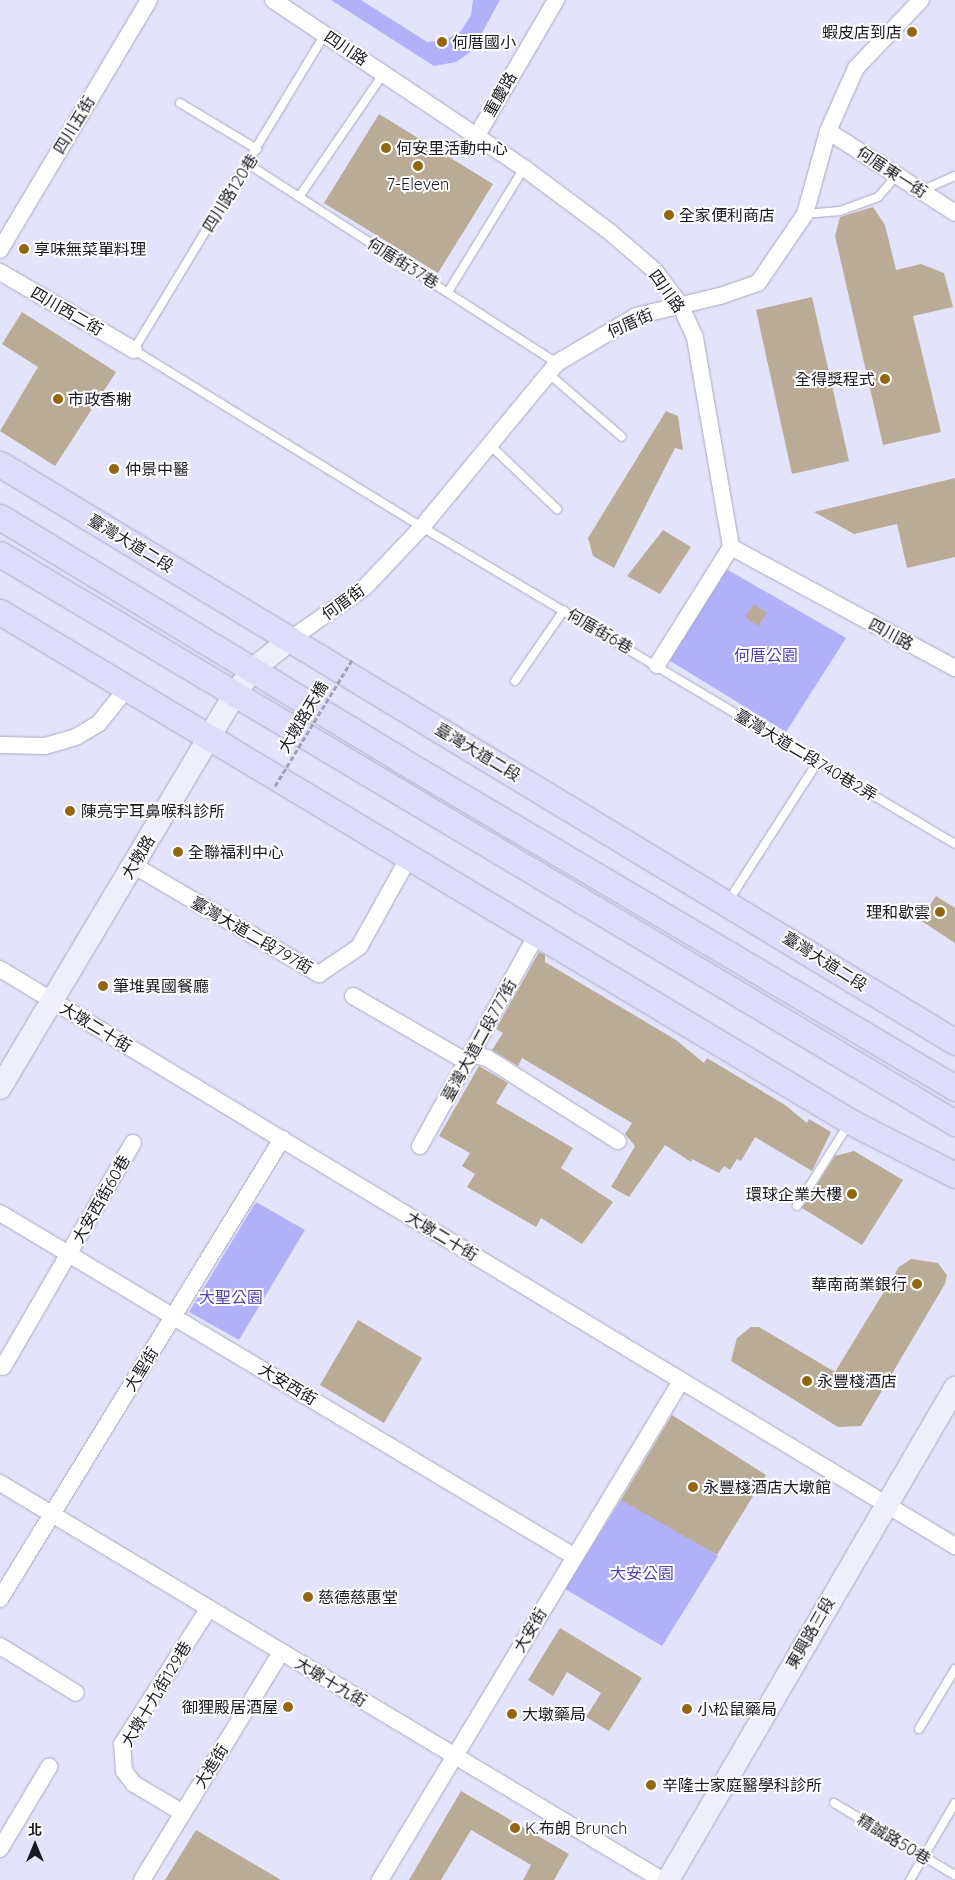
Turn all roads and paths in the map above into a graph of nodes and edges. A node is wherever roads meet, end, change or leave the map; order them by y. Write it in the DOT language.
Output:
graph roads {
  1 [pos="149,0"];
  2 [pos="273,0"];
  3 [pos="556,0"];
  4 [pos="921,0"];
  5 [pos="325,34"];
  6 [pos="384,73"];
  7 [pos="180,103"];
  8 [pos="828,131"];
  9 [pos="476,137"];
  10 [pos="257,149"];
  11 [pos="248,164"];
  12 [pos="524,168"];
  13 [pos="897,175"];
  14 [pos="955,176"];
  15 [pos="921,191"];
  16 [pos="299,197"];
  17 [pos="955,213"];
  18 [pos="805,214"];
  19 [pos="0,250"];
  20 [pos="0,272"];
  21 [pos="448,292"];
  22 [pos="679,303"];
  23 [pos="134,350"];
  24 [pos="553,368"];
  25 [pos="622,437"];
  26 [pos="490,445"];
  27 [pos="0,464"];
  28 [pos="557,509"];
  29 [pos="0,517"];
  30 [pos="422,527"];
  31 [pos="731,547"];
  32 [pos="0,554"];
  33 [pos="564,610"];
  34 [pos="0,612"];
  35 [pos="292,638"];
  36 [pos="352,660"];
  37 [pos="657,665"];
  38 [pos="955,668"];
  39 [pos="252,670"];
  40 [pos="515,681"];
  41 [pos="127,688"];
  42 [pos="234,695"];
  43 [pos="209,737"];
  44 [pos="0,745"];
  45 [pos="817,763"];
  46 [pos="276,786"];
  47 [pos="955,844"];
  48 [pos="409,857"];
  49 [pos="133,865"];
  50 [pos="728,902"];
  51 [pos="537,934"];
  52 [pos="0,969"];
  53 [pos="352,996"];
  54 [pos="52,1000"];
  55 [pos="955,1042"];
  56 [pos="469,1058"];
  57 [pos="0,1088"];
  58 [pos="955,1088"];
  59 [pos="850,1122"];
  60 [pos="955,1123"];
  61 [pos="282,1139"];
  62 [pos="618,1140"];
  63 [pos="133,1143"];
  64 [pos="420,1146"];
  65 [pos="955,1176"];
  66 [pos="797,1206"];
  67 [pos="0,1213"];
  68 [pos="70,1254"];
  69 [pos="174,1315"];
  70 [pos="3,1367"];
  71 [pos="681,1381"];
  72 [pos="955,1388"];
  73 [pos="0,1483"];
  74 [pos="884,1504"];
  75 [pos="52,1514"];
  76 [pos="955,1546"];
  77 [pos="575,1557"];
  78 [pos="0,1599"];
  79 [pos="209,1608"];
  80 [pos="0,1646"];
  81 [pos="281,1652"];
  82 [pos="955,1669"];
  83 [pos="76,1693"];
  84 [pos="919,1729"];
  85 [pos="455,1756"];
  86 [pos="49,1767"];
  87 [pos="834,1803"];
  88 [pos="955,1803"];
  89 [pos="183,1813"];
  90 [pos="0,1849"];
  91 [pos="924,1856"];
  92 [pos="955,1875"];
  93 [pos="142,1880"];
  94 [pos="380,1880"];
  95 [pos="662,1880"];
  96 [pos="668,1880"];
  97 [pos="910,1880"];
  1 -- 19 [label="street, 四川五街"];
  2 -- 5 [label="street, 四川路"];
  3 -- 9 [label="street, 重慶路"];
  4 -- 8 [label="street, 何厝街"];
  5 -- 6 [label="street, 四川路"];
  5 -- 10 [label="lane, 四川路120巷"];
  6 -- 9 [label="street, 四川路"];
  6 -- 16 [label="lane"];
  7 -- 10 [label="lane"];
  8 -- 13 [label="street, 何厝東一街"];
  8 -- 18 [label="street, 何厝街"];
  9 -- 12 [label="street, 四川路"];
  10 -- 11 [label="lane, 四川路120巷"];
  11 -- 16 [label="lane, 何厝街37巷"];
  11 -- 23 [label="lane, 四川路120巷"];
  12 -- 21 [label="lane"];
  12 -- 22 [label="street, 四川路"];
  13 -- 15 [label="street, 何厝東一街"];
  13 -- 18 [label="lane"];
  14 -- 15 [label="lane"];
  15 -- 17 [label="street, 何厝東一街"];
  16 -- 21 [label="lane, 何厝街37巷"];
  18 -- 22 [label="street, 何厝街"];
  20 -- 23 [label="street, 四川西二街"];
  21 -- 24 [label="lane, 何厝街37巷"];
  22 -- 24 [label="street, 何厝街"];
  22 -- 31 [label="street, 四川路"];
  23 -- 30 [label="lane, 何厝街6巷"];
  24 -- 25 [label="lane, 何厝街37巷"];
  24 -- 26 [label="street, 何厝街"];
  26 -- 28 [label="lane"];
  26 -- 30 [label="street, 何厝街"];
  27 -- 35 [label="main road, 臺灣大道二段"];
  29 -- 39 [label="main road"];
  30 -- 33 [label="lane, 何厝街6巷"];
  30 -- 35 [label="street, 何厝街"];
  31 -- 37 [label="street"];
  31 -- 38 [label="street, 四川路"];
  32 -- 42 [label="main road"];
  33 -- 37 [label="lane, 何厝街6巷"];
  33 -- 40 [label="lane"];
  34 -- 41 [label="main road"];
  35 -- 39 [label="street, 大墩路"];
  35 -- 50 [label="main road, 臺灣大道二段"];
  36 -- 46 [label="path, 大墩路天橋, bridge"];
  37 -- 45 [label="lane, 臺灣大道二段740巷2弄"];
  39 -- 42 [label="street, 大墩路"];
  39 -- 58 [label="main road"];
  41 -- 43 [label="main road"];
  41 -- 44 [label="street"];
  42 -- 43 [label="street, 大墩路"];
  42 -- 60 [label="main road"];
  43 -- 48 [label="main road"];
  43 -- 49 [label="street, 大墩路"];
  45 -- 47 [label="lane, 臺灣大道二段740巷2弄"];
  45 -- 50 [label="lane"];
  48 -- 49 [label="street, 臺灣大道二段797街"];
  48 -- 51 [label="main road"];
  49 -- 54 [label="street, 大墩路"];
  50 -- 55 [label="main road, 臺灣大道二段"];
  51 -- 56 [label="street, 臺灣大道二段777街"];
  51 -- 59 [label="main road"];
  52 -- 54 [label="street, 大墩二十街"];
  53 -- 56 [label="street"];
  54 -- 57 [label="street, 大墩路"];
  54 -- 61 [label="street, 大墩二十街"];
  56 -- 62 [label="street"];
  56 -- 64 [label="street, 臺灣大道二段777街"];
  59 -- 65 [label="main road"];
  59 -- 66 [label="lane"];
  61 -- 69 [label="street, 大聖街"];
  61 -- 71 [label="street, 大墩二十街"];
  63 -- 68 [label="street, 大安西街60巷"];
  67 -- 68 [label="street, 大安西街"];
  68 -- 69 [label="street, 大安西街"];
  68 -- 70 [label="street, 大安西街60巷"];
  69 -- 75 [label="street, 大聖街"];
  69 -- 77 [label="street, 大安西街"];
  71 -- 74 [label="street, 大墩二十街"];
  71 -- 77 [label="street, 大安街"];
  72 -- 74 [label="street, 東興路三段"];
  73 -- 75 [label="street, 大墩十九街"];
  74 -- 76 [label="street, 大墩二十街"];
  74 -- 96 [label="street, 東興路三段"];
  75 -- 78 [label="street, 大聖街"];
  75 -- 79 [label="street, 大墩十九街"];
  77 -- 85 [label="street, 大安街"];
  79 -- 81 [label="street, 大墩十九街"];
  79 -- 89 [label="street, 大墩十九街129巷"];
  80 -- 83 [label="street"];
  81 -- 85 [label="street, 大墩十九街"];
  81 -- 89 [label="street, 大進街"];
  82 -- 84 [label="lane"];
  85 -- 94 [label="street, 大安街"];
  85 -- 95 [label="street, 大墩十九街"];
  86 -- 90 [label="street"];
  87 -- 91 [label="lane, 精誠路50巷"];
  88 -- 91 [label="lane"];
  89 -- 93 [label="street, 大進街"];
  91 -- 92 [label="lane, 精誠路50巷"];
  91 -- 97 [label="lane"];
}
